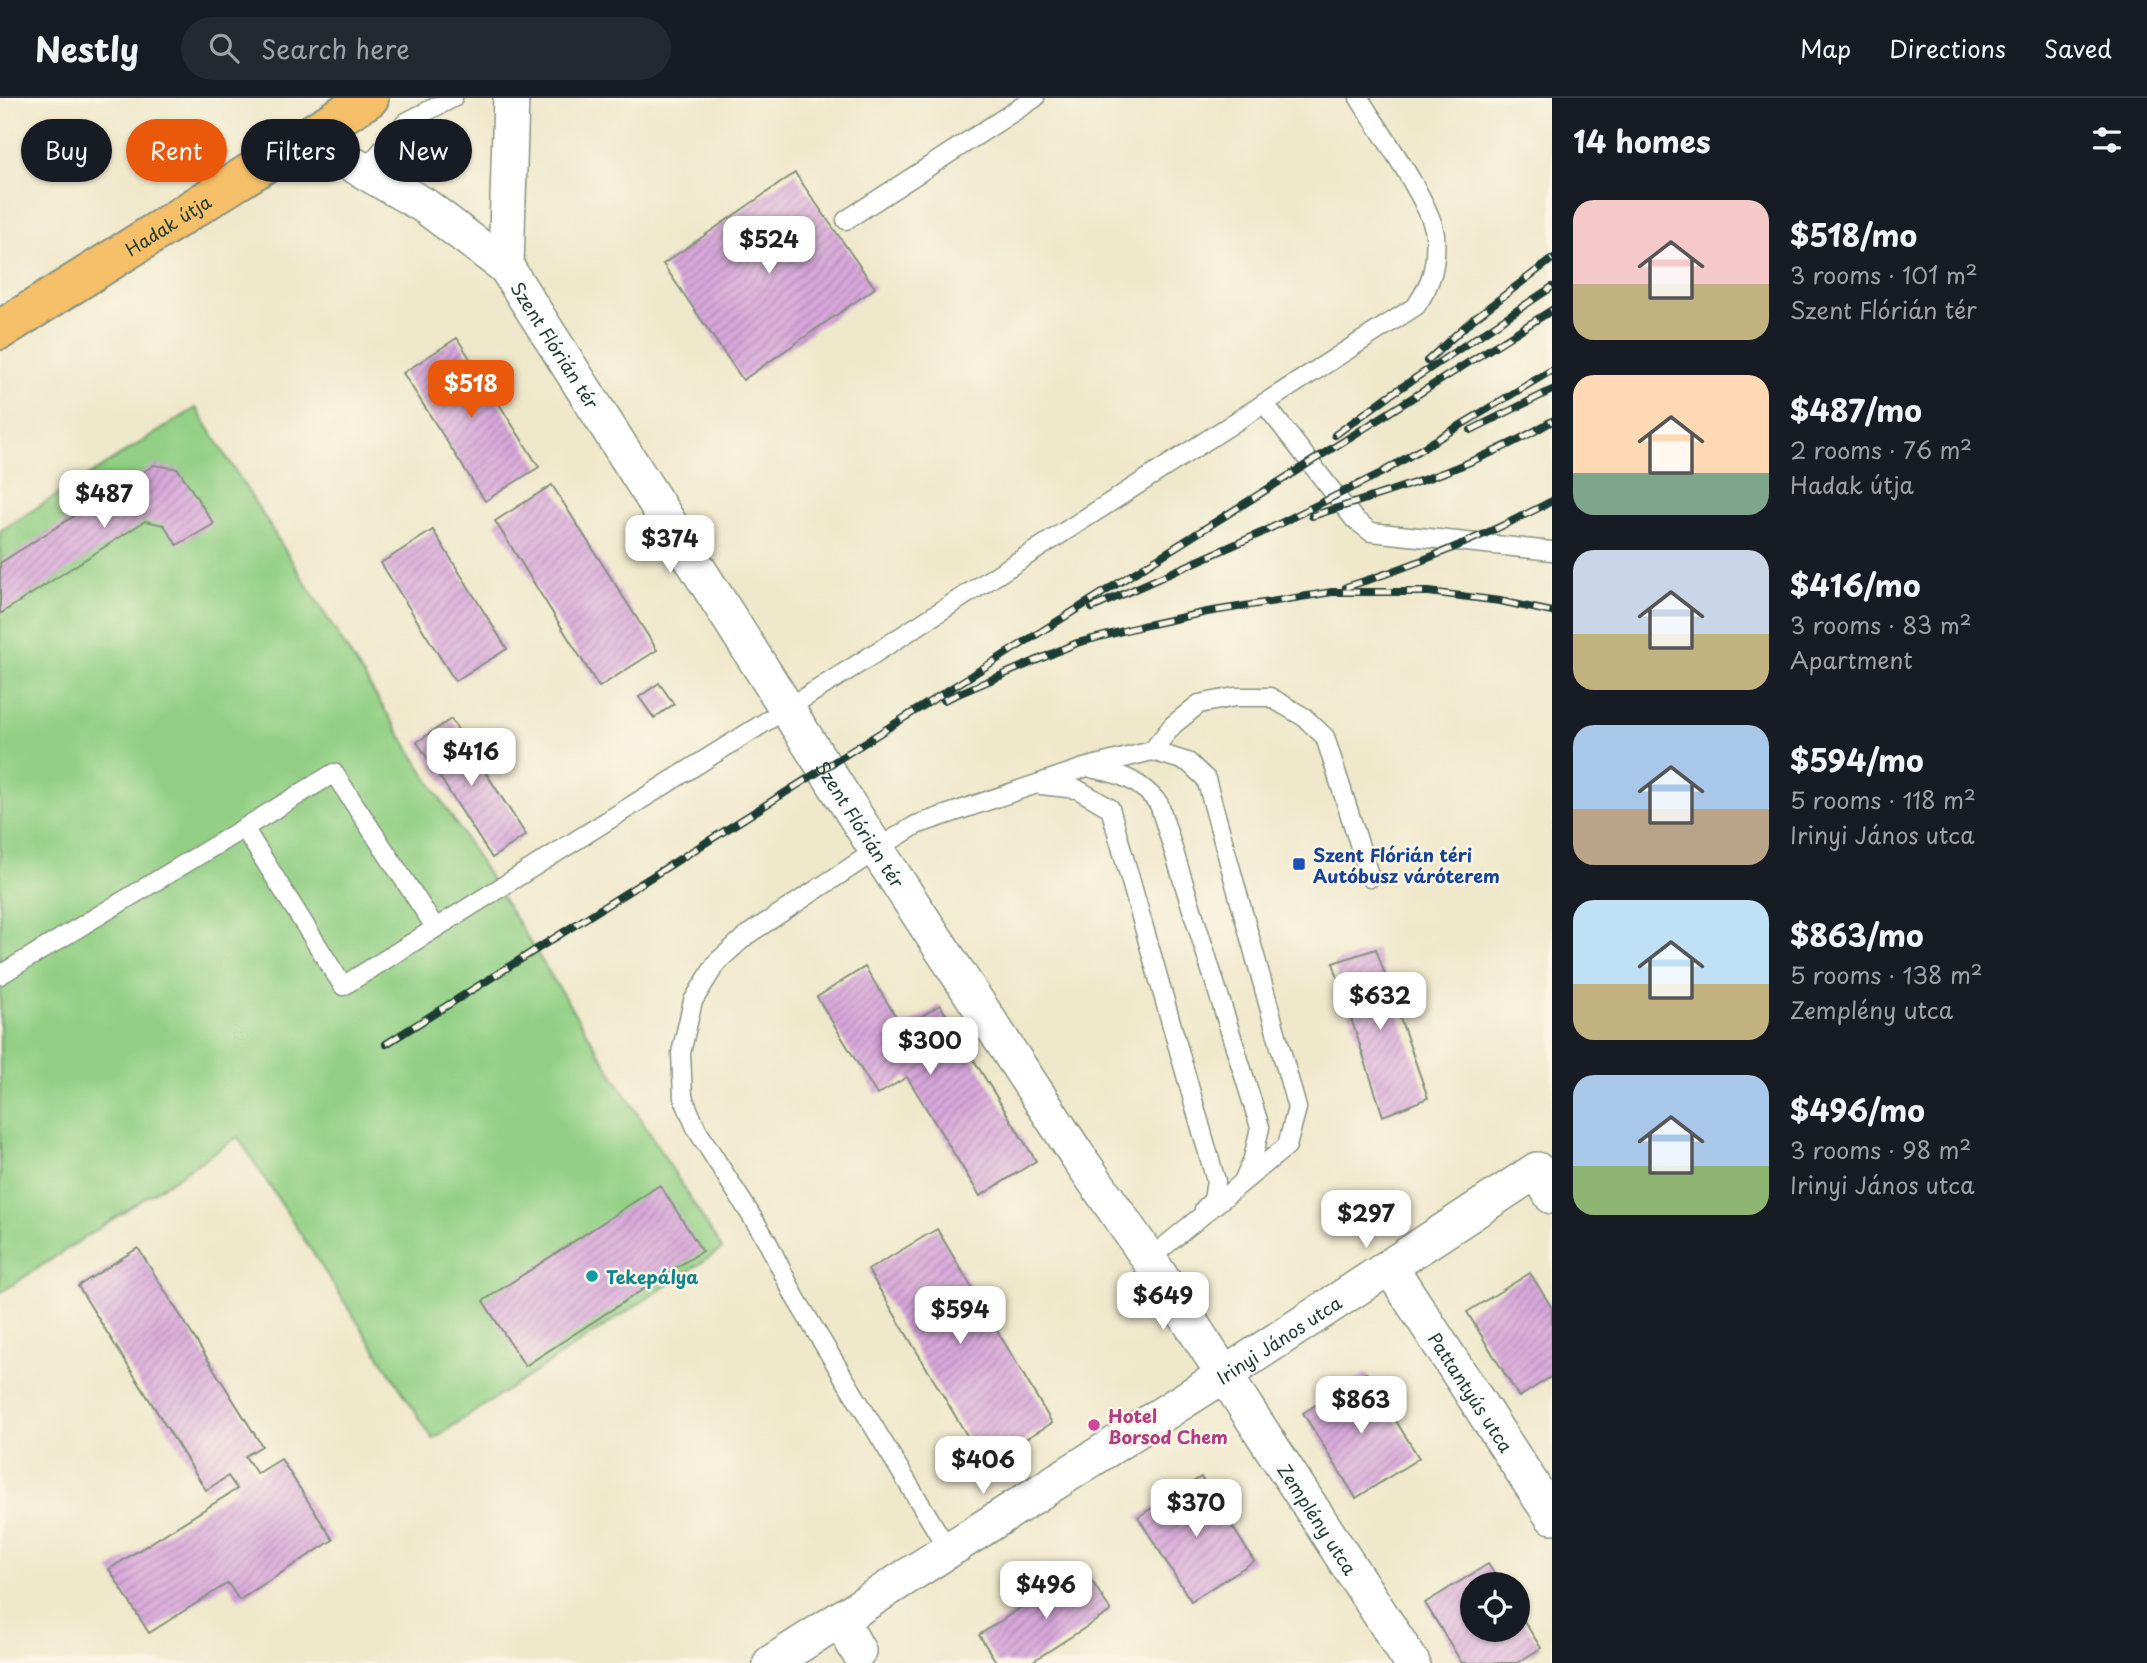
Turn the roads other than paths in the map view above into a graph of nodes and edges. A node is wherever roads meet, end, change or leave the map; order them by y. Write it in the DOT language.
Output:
graph roads {
  1 [pos="369,98"];
  2 [pos="453,98"];
  3 [pos="512,98"];
  4 [pos="1035,98"];
  5 [pos="1359,98"];
  6 [pos="335,119"];
  7 [pos="360,169"];
  8 [pos="364,171"];
  9 [pos="241,177"];
  10 [pos="846,220"];
  11 [pos="506,267"];
  12 [pos="0,330"];
  13 [pos="1264,403"];
  14 [pos="1552,540"];
  15 [pos="1544,550"];
  16 [pos="787,708"];
  17 [pos="1152,751"];
  18 [pos="1084,768"];
  19 [pos="1035,784"];
  20 [pos="244,828"];
  21 [pos="877,850"];
  22 [pos="1370,878"];
  23 [pos="435,927"];
  24 [pos="0,975"];
  25 [pos="1547,1175"];
  26 [pos="1243,1182"];
  27 [pos="1187,1227"];
  28 [pos="1149,1259"];
  29 [pos="1390,1267"];
  30 [pos="1224,1375"];
  31 [pos="1552,1516"];
  32 [pos="949,1551"];
  33 [pos="840,1619"];
  34 [pos="858,1651"];
  35 [pos="771,1663"];
  36 [pos="1412,1663"];
  1 -- 6 [label="main road, Hadak útja"];
  2 -- 8 [label="lane"];
  3 -- 11 [label="street, Szent Flórián tér"];
  4 -- 10 [label="lane"];
  5 -- 13 [label="lane"];
  7 -- 8 [label="street, Szent Flórián tér"];
  8 -- 11 [label="street, Szent Flórián tér"];
  9 -- 12 [label="main road, Hadak útja"];
  11 -- 16 [label="street, Szent Flórián tér"];
  13 -- 15 [label="lane"];
  13 -- 16 [label="lane"];
  14 -- 15 [label="lane"];
  16 -- 21 [label="street, Szent Flórián tér"];
  16 -- 23 [label="lane"];
  17 -- 18 [label="lane"];
  17 -- 22 [label="lane"];
  17 -- 26 [label="lane"];
  18 -- 19 [label="lane"];
  18 -- 26 [label="lane"];
  19 -- 21 [label="lane"];
  19 -- 27 [label="lane"];
  20 -- 23 [label="lane"];
  20 -- 23 [label="lane"];
  20 -- 24 [label="lane"];
  21 -- 28 [label="street, Szent Flórián tér"];
  21 -- 32 [label="lane"];
  25 -- 29 [label="street, Irinyi János utca"];
  26 -- 27 [label="lane"];
  27 -- 28 [label="lane"];
  28 -- 30 [label="street, Szent Flórián tér"];
  29 -- 30 [label="street, Irinyi János utca"];
  29 -- 31 [label="street, Pattantyús utca"];
  30 -- 32 [label="street, Irinyi János utca"];
  30 -- 36 [label="street, Zemplény utca"];
  32 -- 33 [label="street, Irinyi János utca"];
  33 -- 34 [label="street"];
  33 -- 35 [label="street, Irinyi János utca"];
}
